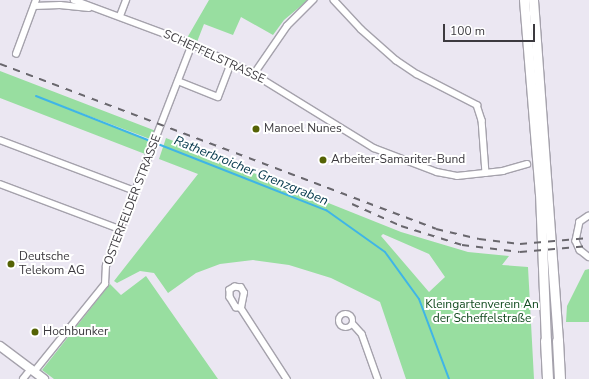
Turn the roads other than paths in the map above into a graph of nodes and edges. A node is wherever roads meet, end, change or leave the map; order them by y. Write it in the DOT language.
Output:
graph roads {
  1 [pos="74,0"];
  2 [pos="126,0"];
  3 [pos="313,0"];
  4 [pos="334,0"];
  5 [pos="524,0"];
  6 [pos="533,0"];
  7 [pos="35,3"];
  8 [pos="98,10"];
  9 [pos="120,16"];
  10 [pos="192,44"];
  11 [pos="16,54"];
  12 [pos="231,63"];
  13 [pos="254,74"];
  14 [pos="178,81"];
  15 [pos="0,140"];
  16 [pos="527,164"];
  17 [pos="486,172"];
  18 [pos="0,184"];
  19 [pos="135,191"];
  20 [pos="589,216"];
  21 [pos="120,229"];
  22 [pos="587,256"];
  23 [pos="241,308"];
  24 [pos="353,324"];
  25 [pos="546,341"];
  26 [pos="558,341"];
  27 [pos="0,346"];
  28 [pos="32,370"];
  29 [pos="23,379"];
  30 [pos="44,379"];
  31 [pos="287,379"];
  32 [pos="378,379"];
  33 [pos="548,379"];
  34 [pos="560,379"];
  1 -- 8 [label="street, SCHEFFELSTRASSE"];
  2 -- 9 [label="street"];
  3 -- 13 [label="street"];
  4 -- 17 [label="street"];
  5 -- 25 [label="main road"];
  6 -- 26 [label="main road"];
  7 -- 8 [label="street"];
  7 -- 11 [label="street"];
  8 -- 9 [label="street, SCHEFFELSTRASSE"];
  9 -- 10 [label="street, SCHEFFELSTRASSE"];
  10 -- 12 [label="street, SCHEFFELSTRASSE"];
  10 -- 14 [label="street, OSTERFELDER STRASSE"];
  12 -- 13 [label="street, SCHEFFELSTRASSE"];
  12 -- 14 [label="street"];
  13 -- 17 [label="street, SCHEFFELSTRASSE"];
  14 -- 19 [label="street, OSTERFELDER STRASSE"];
  15 -- 19 [label="street"];
  16 -- 17 [label="street, SCHEFFELSTRASSE"];
  18 -- 21 [label="street"];
  19 -- 21 [label="street, OSTERFELDER STRASSE"];
  20 -- 22 [label="street"];
  21 -- 28 [label="street, OSTERFELDER STRASSE"];
  23 -- 31 [label="street"];
  24 -- 32 [label="street"];
  25 -- 33 [label="highway"];
  26 -- 34 [label="highway"];
  27 -- 28 [label="main road"];
  28 -- 29 [label="street, OSTERFELDER STRASSE"];
  28 -- 30 [label="main road"];
}
